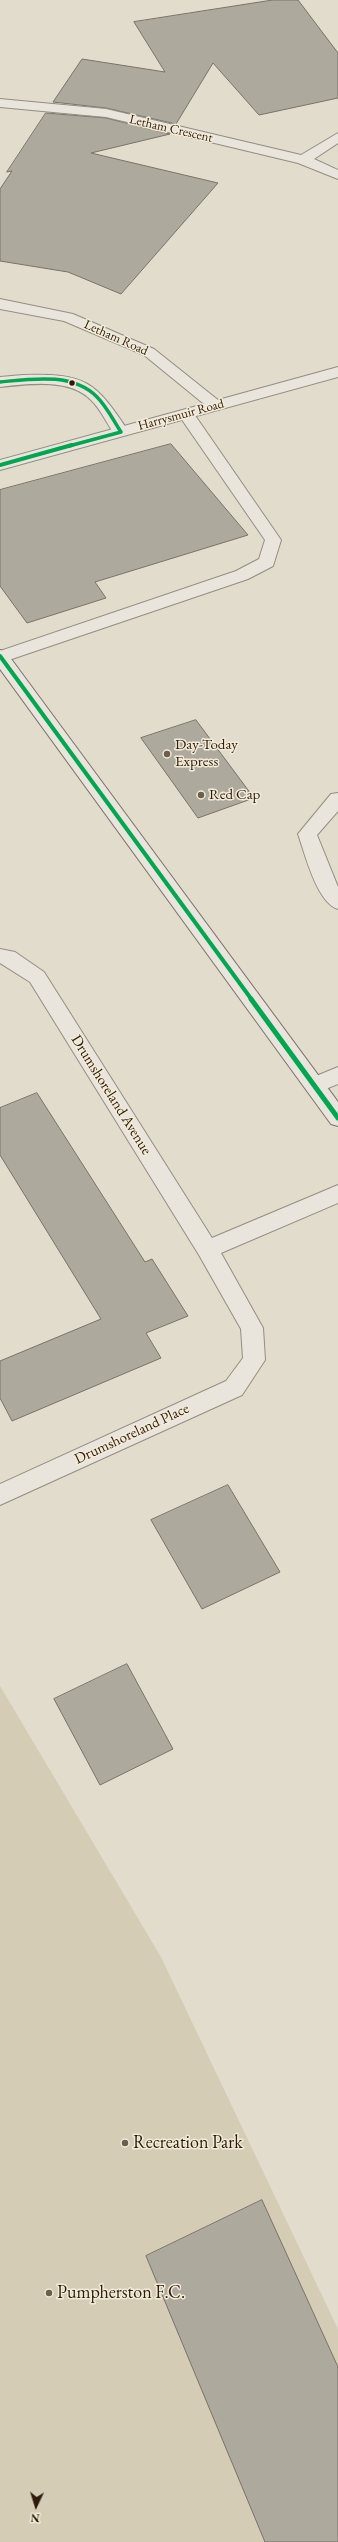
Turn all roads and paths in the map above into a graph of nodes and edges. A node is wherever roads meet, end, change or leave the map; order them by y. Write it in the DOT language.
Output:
graph roads {
  1 [pos="0,103"];
  2 [pos="338,137"];
  3 [pos="303,160"];
  4 [pos="338,175"];
  5 [pos="0,304"];
  6 [pos="338,372"];
  7 [pos="0,382"];
  8 [pos="216,406"];
  9 [pos="186,414"];
  10 [pos="120,432"];
  11 [pos="0,465"];
  12 [pos="0,656"];
  13 [pos="338,799"];
  14 [pos="338,902"];
  15 [pos="0,956"];
  16 [pos="338,1075"];
  17 [pos="316,1086"];
  18 [pos="338,1118"];
  19 [pos="338,1194"];
  20 [pos="208,1249"];
  21 [pos="254,1360"];
  22 [pos="0,1495"];
  1 -- 3 [label="street, Letham Crescent"];
  2 -- 3 [label="street"];
  3 -- 4 [label="street, Letham Crescent"];
  5 -- 8 [label="street, Letham Road"];
  6 -- 8 [label="street, Harrysmuir Road"];
  7 -- 10 [label="street"];
  8 -- 9 [label="street, Harrysmuir Road"];
  9 -- 10 [label="street, Harrysmuir Road"];
  9 -- 12 [label="street"];
  10 -- 11 [label="street, Harrysmuir Road"];
  12 -- 17 [label="street"];
  13 -- 14 [label="street"];
  15 -- 20 [label="street, Drumshoreland Avenue"];
  16 -- 17 [label="street"];
  17 -- 18 [label="street"];
  19 -- 20 [label="street"];
  20 -- 21 [label="street, Drumshoreland Avenue"];
  21 -- 22 [label="street, Drumshoreland Place"];
}
